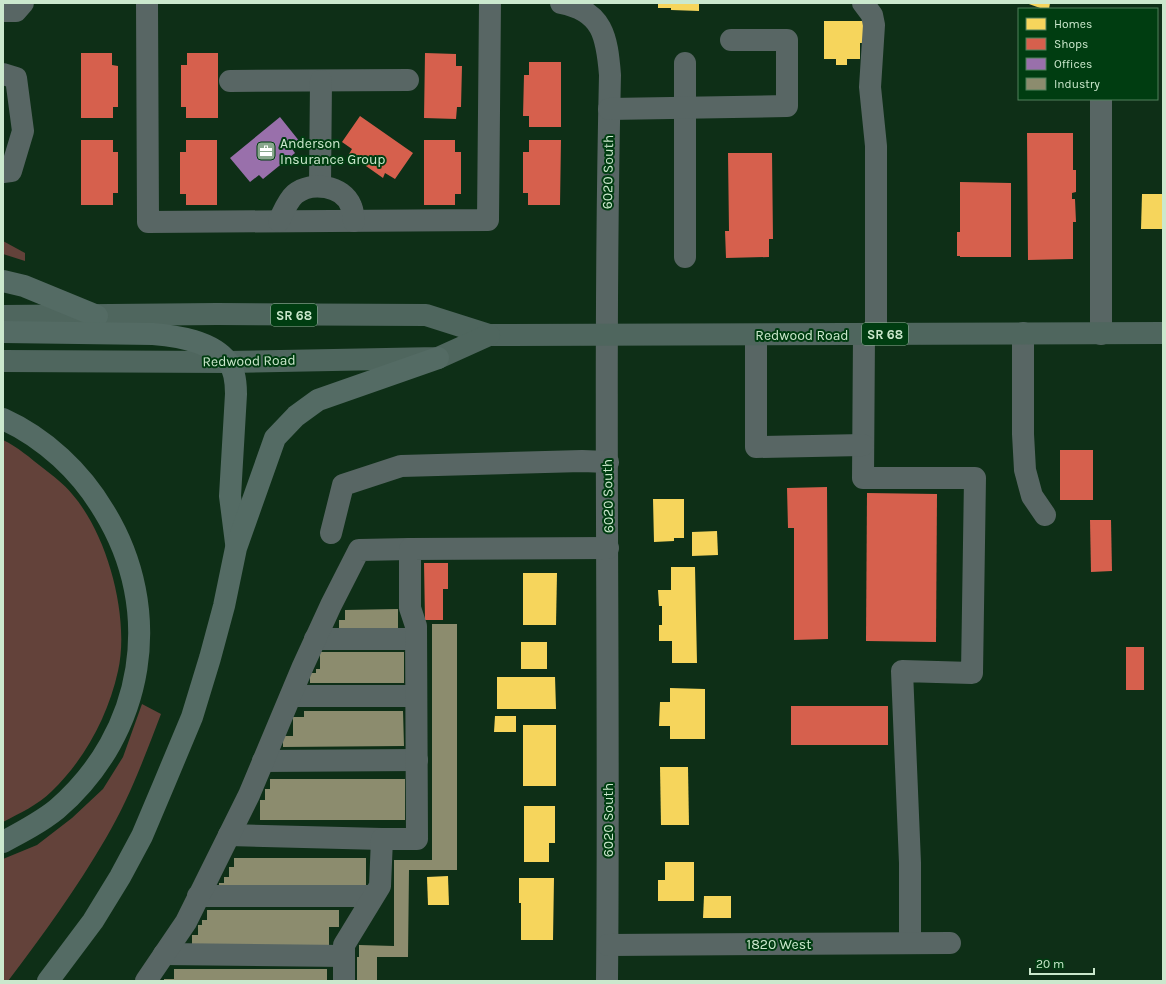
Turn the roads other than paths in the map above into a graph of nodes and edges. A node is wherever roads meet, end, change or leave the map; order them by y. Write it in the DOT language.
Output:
graph roads {
  1 [pos="23,3"];
  2 [pos="147,3"];
  3 [pos="490,3"];
  4 [pos="561,3"];
  5 [pos="863,3"];
  6 [pos="3,11"];
  7 [pos="731,40"];
  8 [pos="685,63"];
  9 [pos="3,74"];
  10 [pos="230,80"];
  11 [pos="408,80"];
  12 [pos="321,81"];
  13 [pos="1101,100"];
  14 [pos="685,107"];
  15 [pos="609,109"];
  16 [pos="3,172"];
  17 [pos="320,186"];
  18 [pos="354,221"];
  19 [pos="279,222"];
  20 [pos="685,256"];
  21 [pos="3,281"];
  22 [pos="3,316"];
  23 [pos="97,316"];
  24 [pos="3,332"];
  25 [pos="1023,333"];
  26 [pos="606,334"];
  27 [pos="870,334"];
  28 [pos="1102,334"];
  29 [pos="1163,334"];
  30 [pos="489,335"];
  31 [pos="756,335"];
  32 [pos="438,358"];
  33 [pos="3,361"];
  34 [pos="228,362"];
  35 [pos="3,419"];
  36 [pos="863,445"];
  37 [pos="608,462"];
  38 [pos="1045,515"];
  39 [pos="331,533"];
  40 [pos="236,548"];
  41 [pos="608,548"];
  42 [pos="410,550"];
  43 [pos="416,639"];
  44 [pos="315,640"];
  45 [pos="291,696"];
  46 [pos="416,696"];
  47 [pos="417,760"];
  48 [pos="263,761"];
  49 [pos="229,835"];
  50 [pos="382,840"];
  51 [pos="3,842"];
  52 [pos="198,896"];
  53 [pos="373,896"];
  54 [pos="910,943"];
  55 [pos="950,944"];
  56 [pos="608,945"];
  57 [pos="164,954"];
  58 [pos="344,956"];
  59 [pos="48,981"];
  60 [pos="146,981"];
  61 [pos="344,981"];
  62 [pos="607,981"];
  1 -- 6 [label="street"];
  2 -- 19 [label="street"];
  3 -- 18 [label="street"];
  4 -- 15 [label="street, 6020 South"];
  5 -- 27 [label="street"];
  7 -- 14 [label="street"];
  8 -- 14 [label="street"];
  9 -- 16 [label="street"];
  10 -- 12 [label="street"];
  11 -- 12 [label="street"];
  12 -- 17 [label="street"];
  13 -- 28 [label="street"];
  14 -- 15 [label="street"];
  14 -- 20 [label="street"];
  15 -- 26 [label="street, 6020 South"];
  17 -- 18 [label="street"];
  17 -- 19 [label="street"];
  18 -- 19 [label="street"];
  21 -- 23 [label="highway"];
  22 -- 23 [label="main road, Redwood Road / SR 68"];
  23 -- 30 [label="main road, Redwood Road / SR 68"];
  24 -- 34 [label="highway"];
  25 -- 27 [label="main road, Redwood Road / SR 68"];
  25 -- 28 [label="main road, Redwood Road / SR 68"];
  25 -- 38 [label="street"];
  26 -- 30 [label="main road, Redwood Road / SR 68"];
  26 -- 31 [label="main road, Redwood Road / SR 68"];
  26 -- 37 [label="street, 6020 South"];
  27 -- 31 [label="main road, Redwood Road / SR 68"];
  27 -- 36 [label="street"];
  28 -- 29 [label="main road, Redwood Road / SR 68"];
  30 -- 32 [label="main road, Redwood Road / SR 68"];
  31 -- 36 [label="street"];
  32 -- 34 [label="main road, Redwood Road / SR 68"];
  32 -- 40 [label="highway"];
  33 -- 34 [label="main road, Redwood Road / SR 68"];
  34 -- 40 [label="highway"];
  35 -- 51 [label="highway"];
  36 -- 54 [label="street"];
  37 -- 39 [label="street"];
  37 -- 41 [label="street, 6020 South"];
  40 -- 59 [label="highway"];
  41 -- 42 [label="street"];
  41 -- 56 [label="street, 6020 South"];
  42 -- 43 [label="street"];
  42 -- 44 [label="street"];
  43 -- 44 [label="street"];
  43 -- 46 [label="street"];
  44 -- 45 [label="street"];
  45 -- 46 [label="street"];
  45 -- 48 [label="street"];
  46 -- 47 [label="street"];
  47 -- 48 [label="street"];
  47 -- 50 [label="street"];
  48 -- 49 [label="street"];
  49 -- 50 [label="street"];
  49 -- 52 [label="street"];
  50 -- 53 [label="street"];
  52 -- 53 [label="street"];
  52 -- 57 [label="street"];
  53 -- 58 [label="street"];
  54 -- 55 [label="street, 1820 West"];
  54 -- 56 [label="street, 1820 West"];
  56 -- 62 [label="street, 6020 South"];
  57 -- 58 [label="street"];
  57 -- 60 [label="street"];
  58 -- 61 [label="street"];
}
